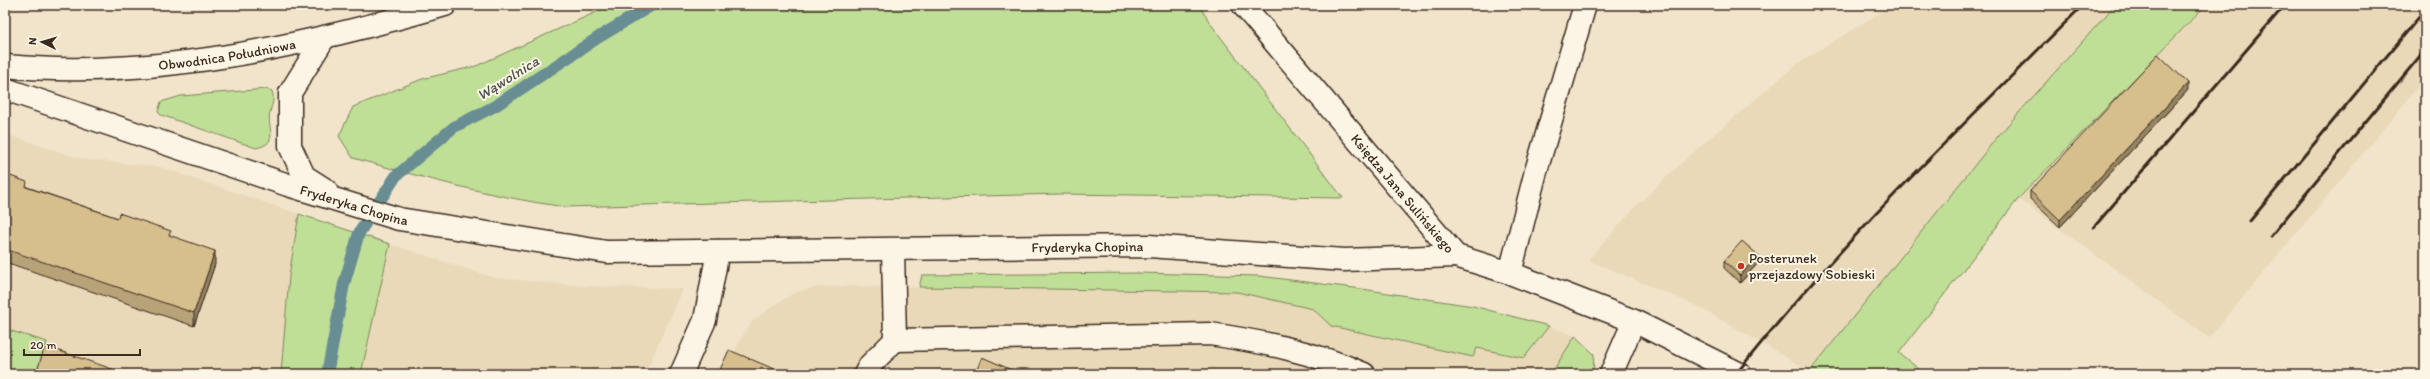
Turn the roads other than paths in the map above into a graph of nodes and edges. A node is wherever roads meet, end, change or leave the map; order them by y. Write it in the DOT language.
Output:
graph roads {
  1 [pos="445,5"];
  2 [pos="1243,5"];
  3 [pos="1585,5"];
  4 [pos="324,38"];
  5 [pos="5,66"];
  6 [pos="5,89"];
  7 [pos="347,202"];
  8 [pos="894,250"];
  9 [pos="718,251"];
  10 [pos="1456,256"];
  11 [pos="1510,273"];
  12 [pos="1634,321"];
  13 [pos="895,340"];
  14 [pos="681,374"];
  15 [pos="865,374"];
  16 [pos="1364,374"];
  17 [pos="1611,374"];
  18 [pos="1740,374"];
  1 -- 4 [label="street, Obwodnica Południowa"];
  2 -- 10 [label="street, Księdza Jana Sulińskiego"];
  3 -- 11 [label="street"];
  4 -- 5 [label="street, Obwodnica Południowa"];
  4 -- 7 [label="street"];
  6 -- 7 [label="street, Fryderyka Chopina"];
  7 -- 9 [label="street, Fryderyka Chopina"];
  8 -- 9 [label="street, Fryderyka Chopina"];
  8 -- 10 [label="street, Fryderyka Chopina"];
  8 -- 13 [label="street"];
  9 -- 14 [label="street"];
  10 -- 11 [label="street, Księdza Jana Sulińskiego"];
  11 -- 12 [label="street, Księdza Jana Sulińskiego"];
  12 -- 17 [label="street"];
  12 -- 18 [label="street, Księdza Jana Sulińskiego"];
  13 -- 15 [label="street"];
  13 -- 16 [label="street"];
}
